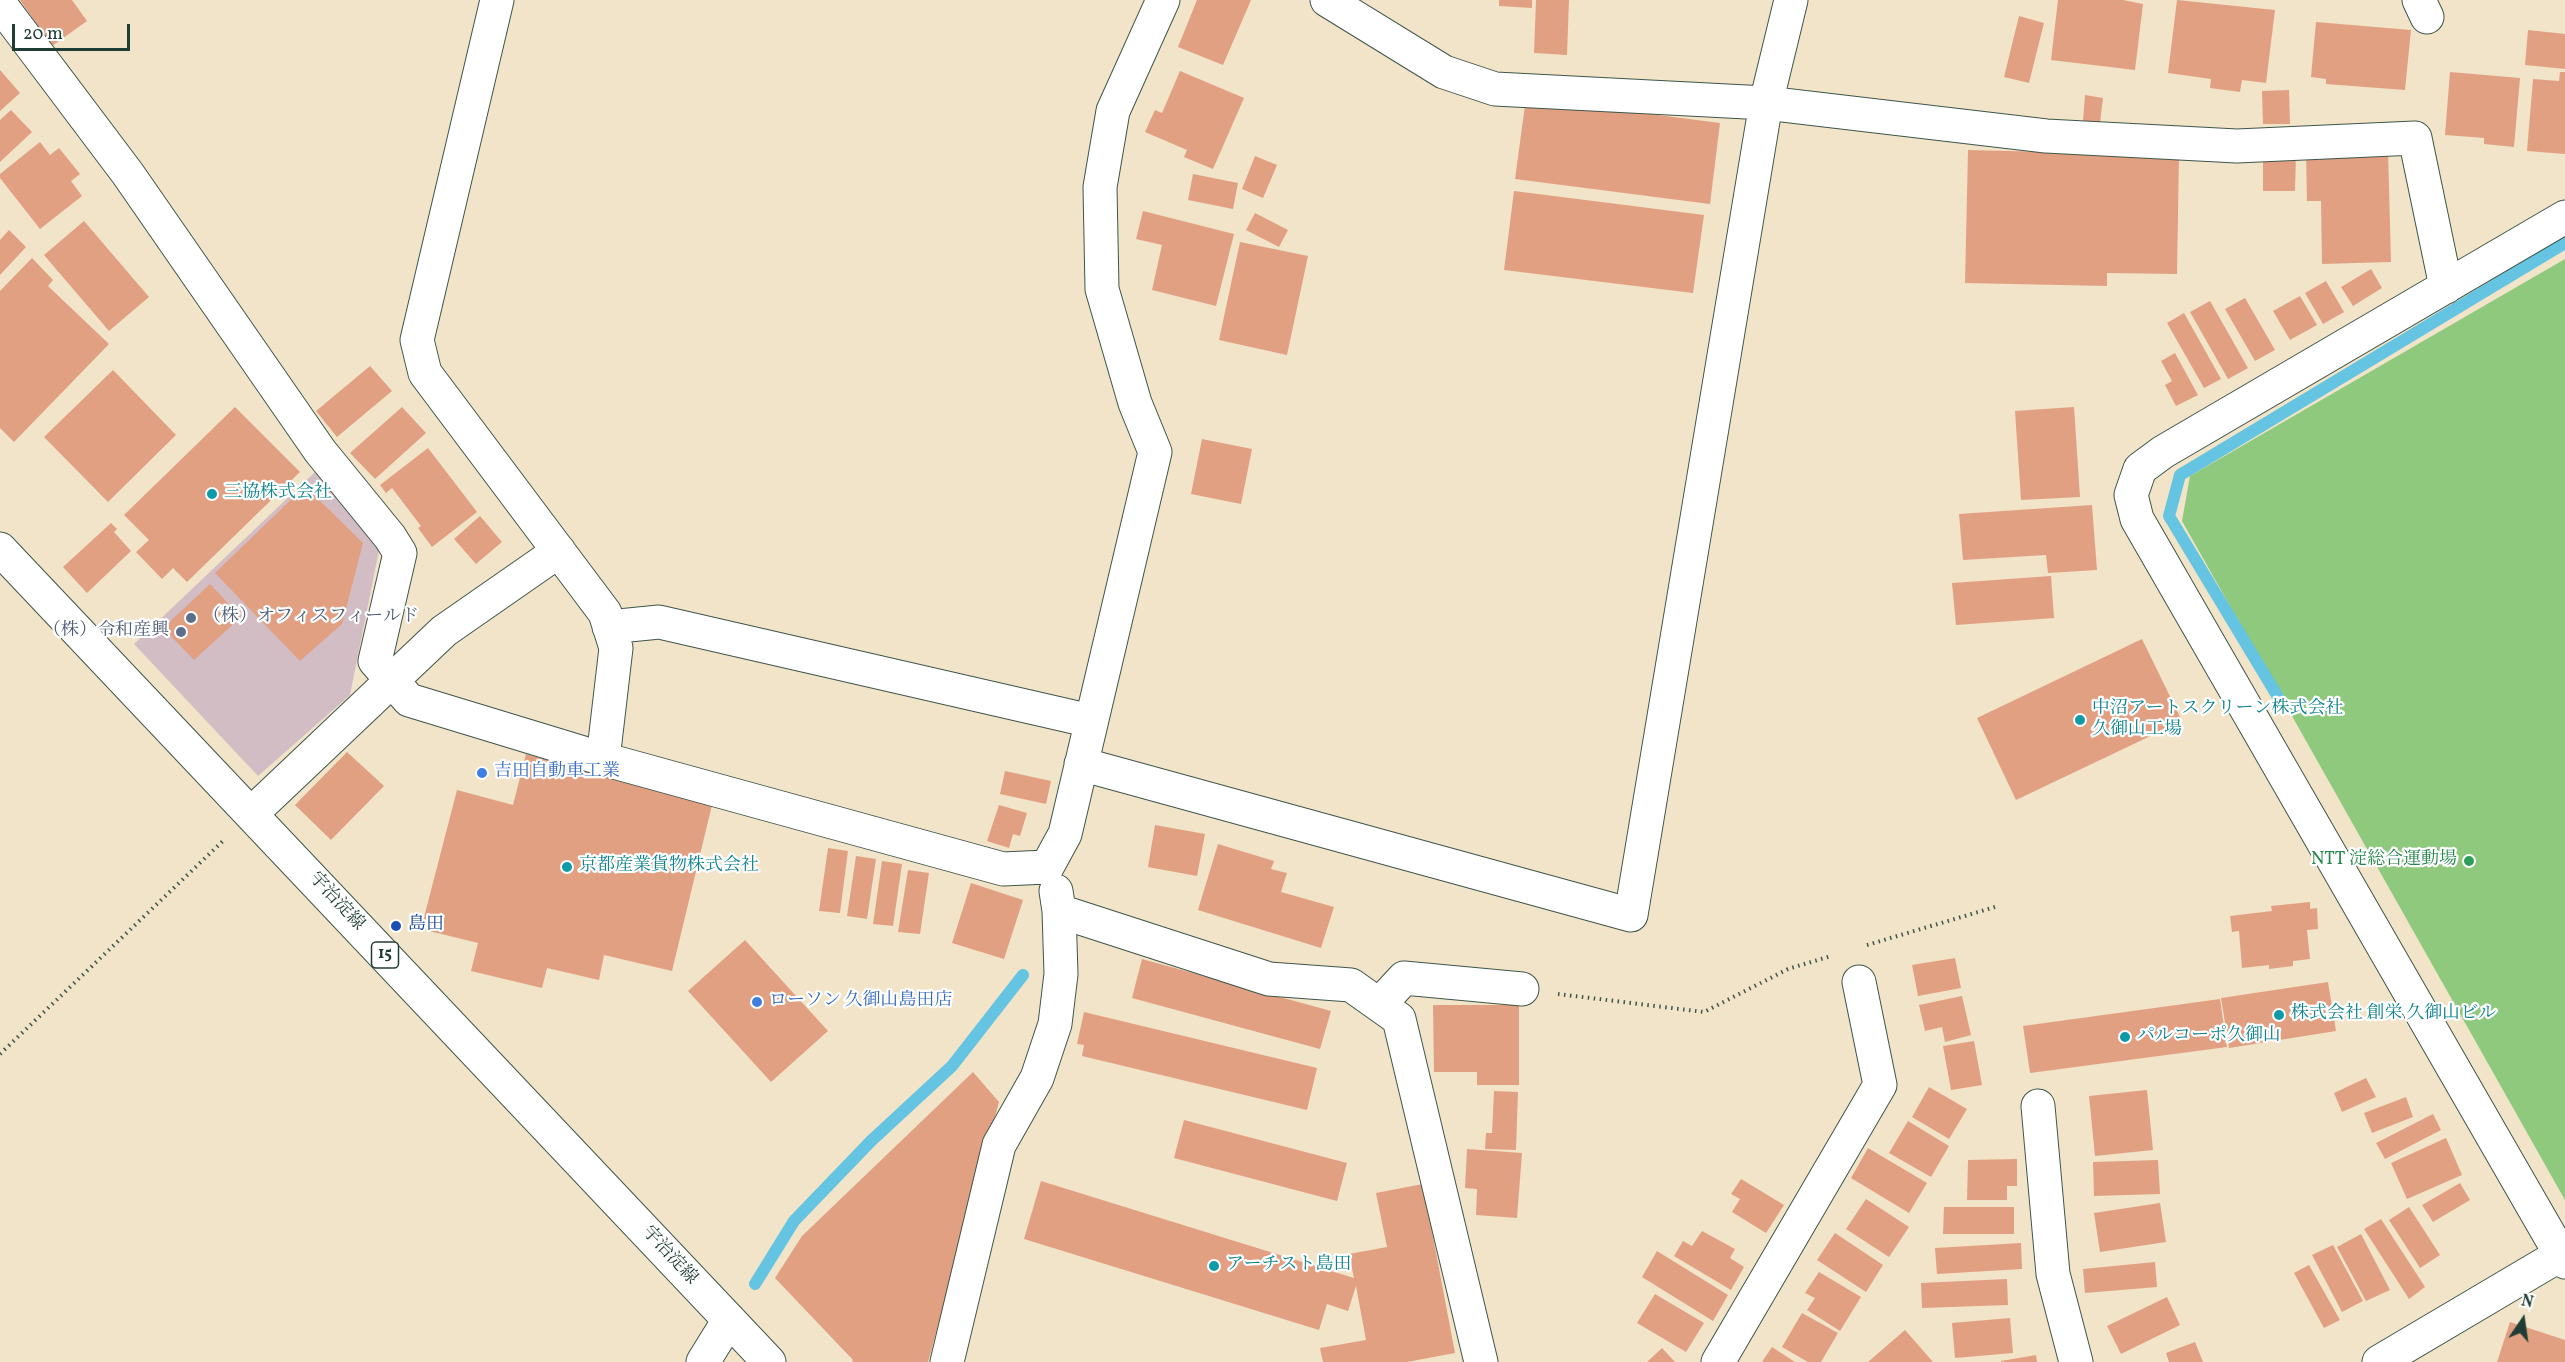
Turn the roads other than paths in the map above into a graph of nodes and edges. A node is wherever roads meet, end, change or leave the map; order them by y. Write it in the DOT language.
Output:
graph roads {
  1 [pos="497,0"];
  2 [pos="1163,0"];
  3 [pos="1327,0"];
  4 [pos="1791,0"];
  5 [pos="0,4"];
  6 [pos="1766,103"];
  7 [pos="2565,218"];
  8 [pos="2446,287"];
  9 [pos="0,549"];
  10 [pos="559,551"];
  11 [pos="609,627"];
  12 [pos="392,681"];
  13 [pos="1091,721"];
  14 [pos="603,759"];
  15 [pos="1081,764"];
  16 [pos="252,813"];
  17 [pos="1047,867"];
  18 [pos="1059,911"];
  19 [pos="1858,982"];
  20 [pos="1522,989"];
  21 [pos="1378,1005"];
  22 [pos="2038,1106"];
  23 [pos="2563,1258"];
  24 [pos="729,1320"];
  25 [pos="703,1362"];
  26 [pos="769,1362"];
  27 [pos="947,1362"];
  28 [pos="1481,1362"];
  29 [pos="1718,1362"];
  30 [pos="2076,1362"];
  31 [pos="2379,1362"];
  1 -- 10 [label="street"];
  2 -- 13 [label="street"];
  3 -- 6 [label="street"];
  4 -- 6 [label="street"];
  5 -- 12 [label="street"];
  6 -- 8 [label="street"];
  6 -- 15 [label="street"];
  7 -- 8 [label="street"];
  8 -- 23 [label="street"];
  9 -- 16 [label="street, 宇治淀線 / 15"];
  10 -- 11 [label="street"];
  10 -- 12 [label="street"];
  11 -- 13 [label="street"];
  11 -- 14 [label="street"];
  12 -- 14 [label="street"];
  12 -- 16 [label="street"];
  13 -- 15 [label="street"];
  14 -- 17 [label="street"];
  15 -- 17 [label="street"];
  16 -- 24 [label="street, 宇治淀線 / 15"];
  17 -- 18 [label="street"];
  18 -- 21 [label="street"];
  18 -- 27 [label="street"];
  19 -- 29 [label="street"];
  20 -- 21 [label="street"];
  21 -- 28 [label="street"];
  22 -- 30 [label="street"];
  23 -- 31 [label="street"];
  24 -- 25 [label="street"];
  24 -- 26 [label="street, 宇治淀線 / 15"];
}
